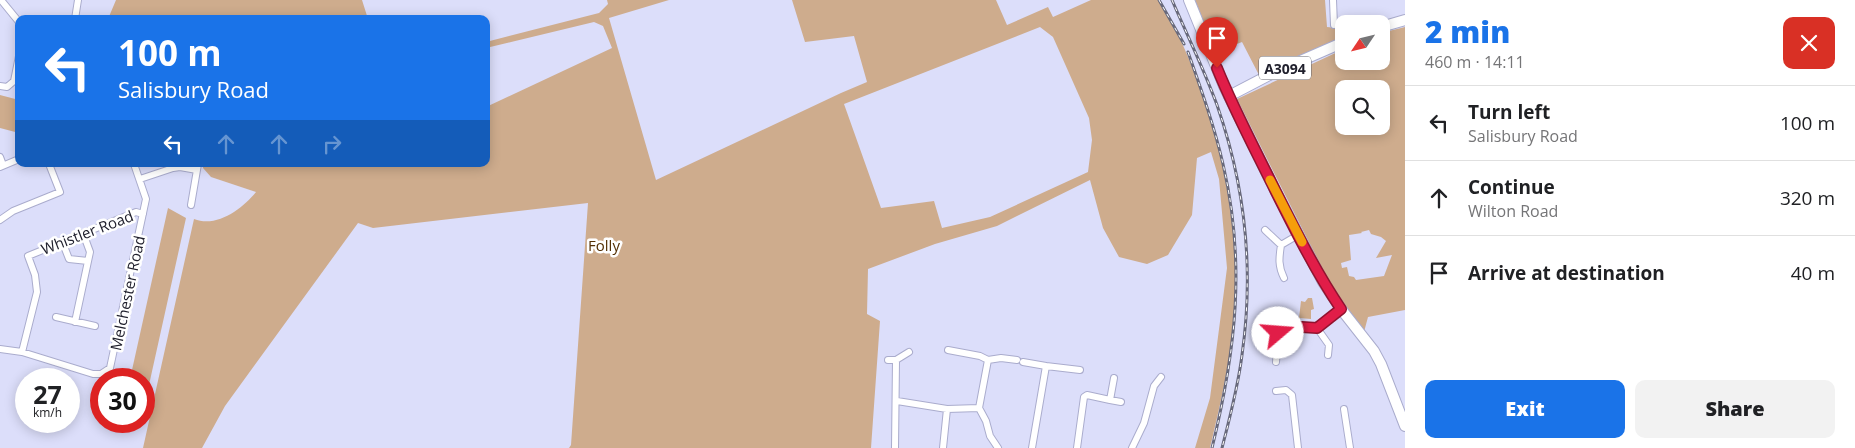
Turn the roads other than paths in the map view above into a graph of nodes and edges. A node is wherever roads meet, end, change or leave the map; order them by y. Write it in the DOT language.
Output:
graph roads {
  1 [pos="78,0"];
  2 [pos="1189,0"];
  3 [pos="1333,0"];
  4 [pos="3,2"];
  5 [pos="76,15"];
  6 [pos="15,17"];
  7 [pos="1405,20"];
  8 [pos="1390,24"];
  9 [pos="1334,26"];
  10 [pos="1335,46"];
  11 [pos="15,73"];
  12 [pos="0,86"];
  13 [pos="1229,96"];
  14 [pos="0,157"];
  15 [pos="15,161"];
  16 [pos="2,166"];
  17 [pos="50,167"];
  18 [pos="135,167"];
  19 [pos="197,167"];
  20 [pos="140,179"];
  21 [pos="192,204"];
  22 [pos="143,214"];
  23 [pos="0,220"];
  24 [pos="1265,230"];
  25 [pos="83,233"];
  26 [pos="1298,235"];
  27 [pos="62,241"];
  28 [pos="1282,246"];
  29 [pos="88,261"];
  30 [pos="1284,278"];
  31 [pos="1341,309"];
  32 [pos="56,317"];
  33 [pos="75,322"];
  34 [pos="95,326"];
  35 [pos="1317,328"];
  36 [pos="0,349"];
  37 [pos="948,350"];
  38 [pos="22,352"];
  39 [pos="909,352"];
  40 [pos="1328,355"];
  41 [pos="888,360"];
  42 [pos="896,360"];
  43 [pos="988,360"];
  44 [pos="1276,362"];
  45 [pos="1046,366"];
  46 [pos="1080,370"];
  47 [pos="1161,376"];
  48 [pos="1114,378"];
  49 [pos="1276,391"];
  50 [pos="1110,400"];
  51 [pos="897,401"];
  52 [pos="1121,402"];
  53 [pos="947,408"];
  54 [pos="979,408"];
  55 [pos="1344,409"];
  56 [pos="1405,426"];
  57 [pos="895,448"];
  58 [pos="943,448"];
  59 [pos="998,448"];
  60 [pos="1032,448"];
  61 [pos="1077,448"];
  62 [pos="1132,448"];
  63 [pos="1298,448"];
  64 [pos="1348,448"];
  1 -- 5 [label="street"];
  2 -- 13 [label="main road"];
  3 -- 9 [label="street"];
  4 -- 6 [label="street"];
  7 -- 8 [label="main road"];
  10 -- 13 [label="main road, A3094"];
  11 -- 12 [label="street"];
  13 -- 26 [label="main road"];
  14 -- 16 [label="street"];
  15 -- 16 [label="street"];
  17 -- 23 [label="street"];
  18 -- 20 [label="street, Melchester Road"];
  19 -- 20 [label="street"];
  19 -- 21 [label="street"];
  20 -- 22 [label="street, Melchester Road"];
  22 -- 25 [label="street, Whistler Road"];
  22 -- 38 [label="street, Melchester Road"];
  24 -- 28 [label="street"];
  25 -- 27 [label="street, Whistler Road"];
  25 -- 29 [label="street"];
  26 -- 28 [label="street"];
  26 -- 31 [label="main road"];
  27 -- 29 [label="street"];
  27 -- 38 [label="street, Whistler Road"];
  28 -- 30 [label="street"];
  29 -- 33 [label="street"];
  31 -- 35 [label="street"];
  31 -- 56 [label="main road"];
  32 -- 33 [label="street"];
  33 -- 34 [label="street"];
  35 -- 40 [label="street"];
  35 -- 44 [label="street"];
  36 -- 38 [label="street, Melchester Road"];
  37 -- 43 [label="street"];
  39 -- 42 [label="street"];
  41 -- 42 [label="street"];
  42 -- 51 [label="street"];
  43 -- 45 [label="street"];
  43 -- 54 [label="street"];
  45 -- 46 [label="street"];
  45 -- 60 [label="street"];
  47 -- 62 [label="street"];
  48 -- 50 [label="street"];
  49 -- 63 [label="street"];
  50 -- 52 [label="street"];
  50 -- 61 [label="street"];
  51 -- 53 [label="street"];
  51 -- 57 [label="street"];
  53 -- 54 [label="street"];
  53 -- 58 [label="street"];
  54 -- 59 [label="street"];
  55 -- 64 [label="street"];
}
